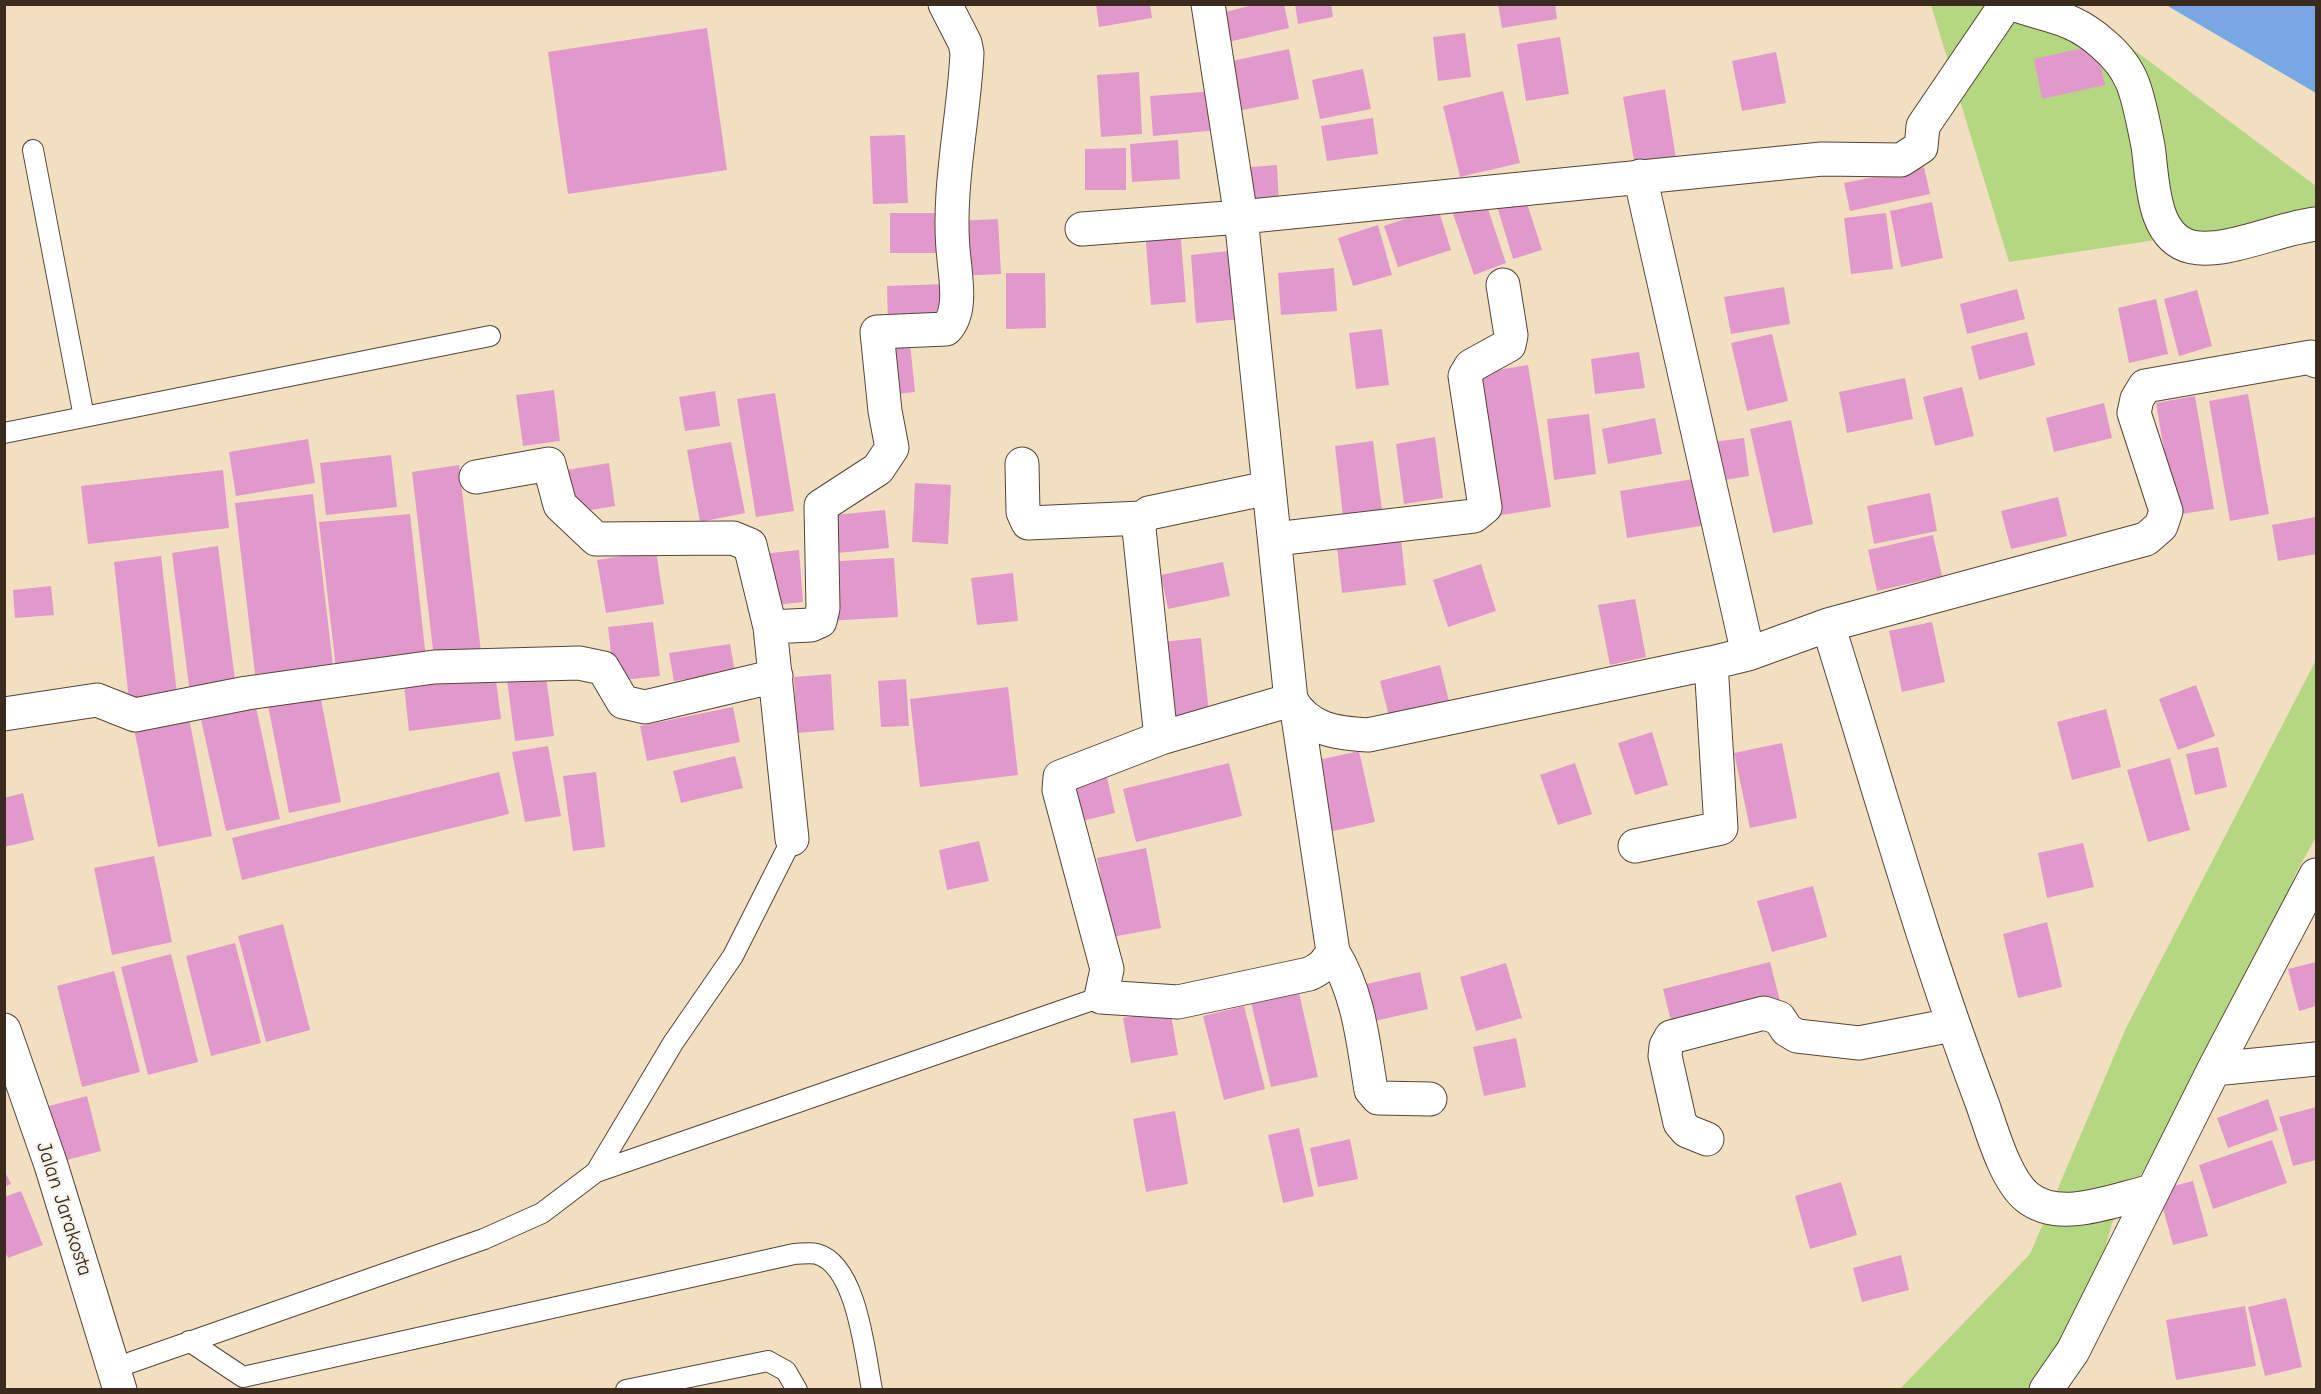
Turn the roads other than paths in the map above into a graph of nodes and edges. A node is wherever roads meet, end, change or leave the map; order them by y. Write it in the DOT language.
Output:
graph roads {
  1 [pos="945,4"];
  2 [pos="1208,4"];
  3 [pos="2006,4"];
  4 [pos="2013,4"];
  5 [pos="33,150"];
  6 [pos="1640,176"];
  7 [pos="1241,217"];
  8 [pos="2316,224"];
  9 [pos="1082,228"];
  10 [pos="1503,285"];
  11 [pos="490,336"];
  12 [pos="2316,361"];
  13 [pos="84,417"];
  14 [pos="4,433"];
  15 [pos="1022,464"];
  16 [pos="476,477"];
  17 [pos="1268,488"];
  18 [pos="1142,518"];
  19 [pos="1275,539"];
  20 [pos="1828,626"];
  21 [pos="771,627"];
  22 [pos="1748,654"];
  23 [pos="1711,663"];
  24 [pos="776,676"];
  25 [pos="1294,705"];
  26 [pos="4,714"];
  27 [pos="1161,738"];
  28 [pos="792,839"];
  29 [pos="1635,846"];
  30 [pos="2316,875"];
  31 [pos="1333,952"];
  32 [pos="1101,997"];
  33 [pos="1953,1025"];
  34 [pos="4,1030"];
  35 [pos="2316,1059"];
  36 [pos="2214,1069"];
  37 [pos="1430,1099"];
  38 [pos="1707,1138"];
  39 [pos="596,1172"];
  40 [pos="2153,1191"];
  41 [pos="189,1341"];
  42 [pos="118,1379"];
  43 [pos="626,1389"];
  44 [pos="797,1389"];
  45 [pos="872,1389"];
  46 [pos="2046,1389"];
  1 -- 21 [label="street"];
  2 -- 7 [label="street"];
  3 -- 6 [label="street"];
  4 -- 8 [label="street"];
  5 -- 13 [label="lane"];
  6 -- 7 [label="street"];
  6 -- 22 [label="street"];
  7 -- 9 [label="street"];
  7 -- 17 [label="street"];
  10 -- 19 [label="street"];
  11 -- 13 [label="lane"];
  12 -- 20 [label="street"];
  13 -- 14 [label="lane"];
  15 -- 18 [label="street"];
  16 -- 21 [label="street"];
  17 -- 18 [label="street"];
  17 -- 19 [label="street"];
  18 -- 27 [label="street"];
  19 -- 25 [label="street"];
  20 -- 22 [label="street"];
  20 -- 33 [label="street"];
  21 -- 24 [label="street"];
  22 -- 23 [label="street"];
  23 -- 25 [label="street"];
  23 -- 29 [label="street"];
  24 -- 26 [label="street"];
  24 -- 28 [label="street"];
  25 -- 27 [label="street"];
  25 -- 31 [label="street"];
  27 -- 32 [label="street"];
  28 -- 39 [label="lane"];
  30 -- 36 [label="street"];
  31 -- 32 [label="street"];
  31 -- 37 [label="street"];
  32 -- 39 [label="lane"];
  33 -- 38 [label="street"];
  33 -- 40 [label="street"];
  34 -- 42 [label="street, Jalan Jarakosta"];
  35 -- 36 [label="street"];
  36 -- 40 [label="street"];
  39 -- 41 [label="lane"];
  40 -- 46 [label="street"];
  41 -- 42 [label="lane"];
  41 -- 45 [label="lane"];
  43 -- 44 [label="lane"];
}
